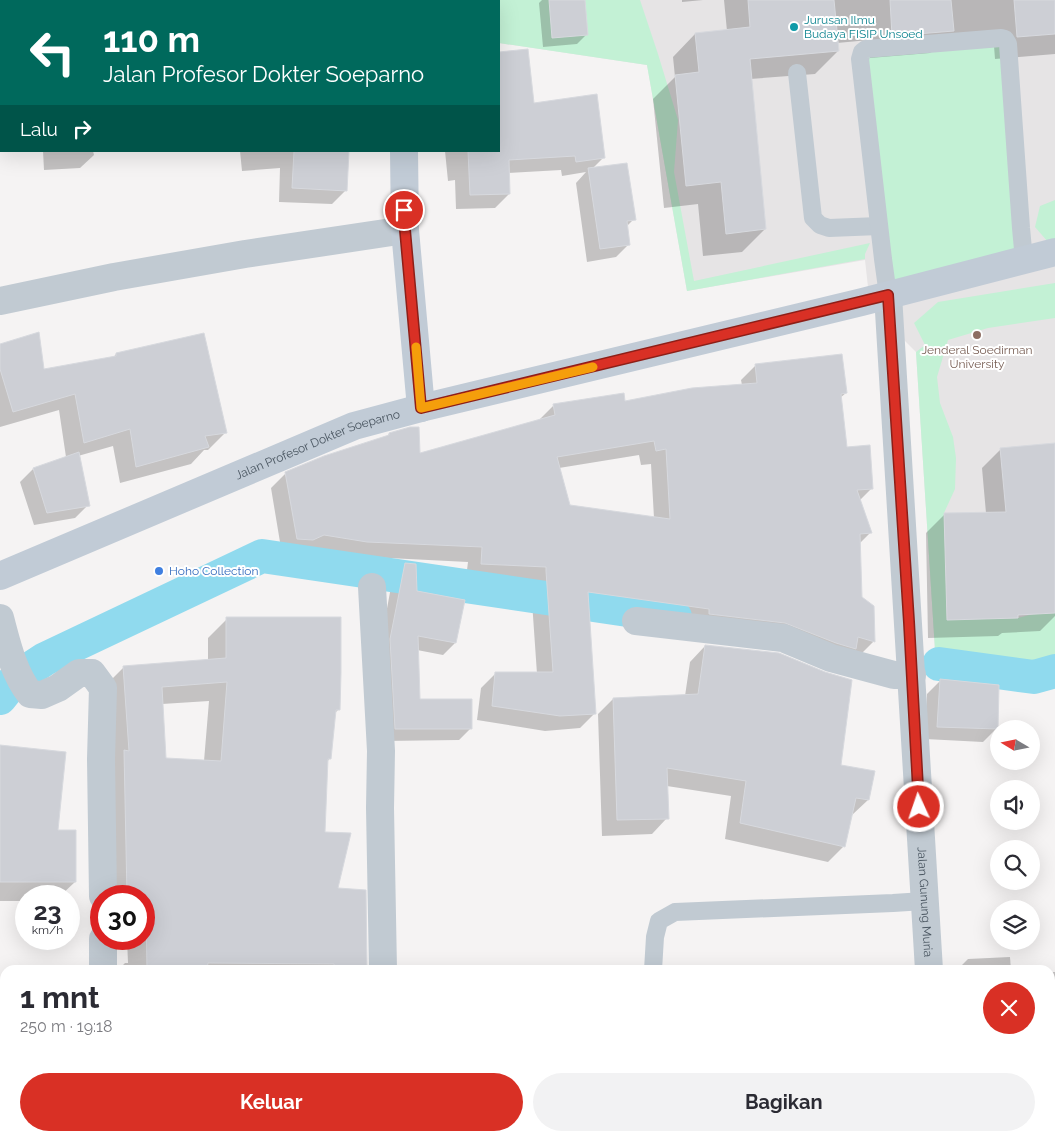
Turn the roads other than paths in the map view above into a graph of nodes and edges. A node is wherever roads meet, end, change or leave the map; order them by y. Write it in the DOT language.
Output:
graph roads {
  1 [pos="798,73"];
  2 [pos="404,152"];
  3 [pos="879,226"];
  4 [pos="405,230"];
  5 [pos="1055,252"];
  6 [pos="1024,260"];
  7 [pos="888,295"];
  8 [pos="0,301"];
  9 [pos="421,408"];
  10 [pos="1,569"];
  11 [pos="372,587"];
  12 [pos="0,618"];
  13 [pos="636,621"];
  14 [pos="912,675"];
  15 [pos="103,885"];
  16 [pos="924,901"];
  17 [pos="103,950"];
  18 [pos="103,965"];
  19 [pos="384,965"];
  20 [pos="653,965"];
  21 [pos="929,965"];
  1 -- 3 [label="lane"];
  2 -- 4 [label="street"];
  3 -- 6 [label="lane"];
  3 -- 7 [label="lane"];
  4 -- 8 [label="street"];
  4 -- 9 [label="street"];
  5 -- 6 [label="street, Jalan Profesor Dokter Soeparno"];
  6 -- 7 [label="street, Jalan Profesor Dokter Soeparno"];
  7 -- 9 [label="street, Jalan Profesor Dokter Soeparno"];
  7 -- 14 [label="street, Jalan Gunung Muria"];
  9 -- 10 [label="street, Jalan Profesor Dokter Soeparno"];
  11 -- 19 [label="street"];
  12 -- 15 [label="street"];
  13 -- 14 [label="street"];
  14 -- 16 [label="street, Jalan Gunung Muria"];
  16 -- 20 [label="lane"];
  16 -- 21 [label="street, Jalan Gunung Muria"];
  17 -- 18 [label="street"];
}
